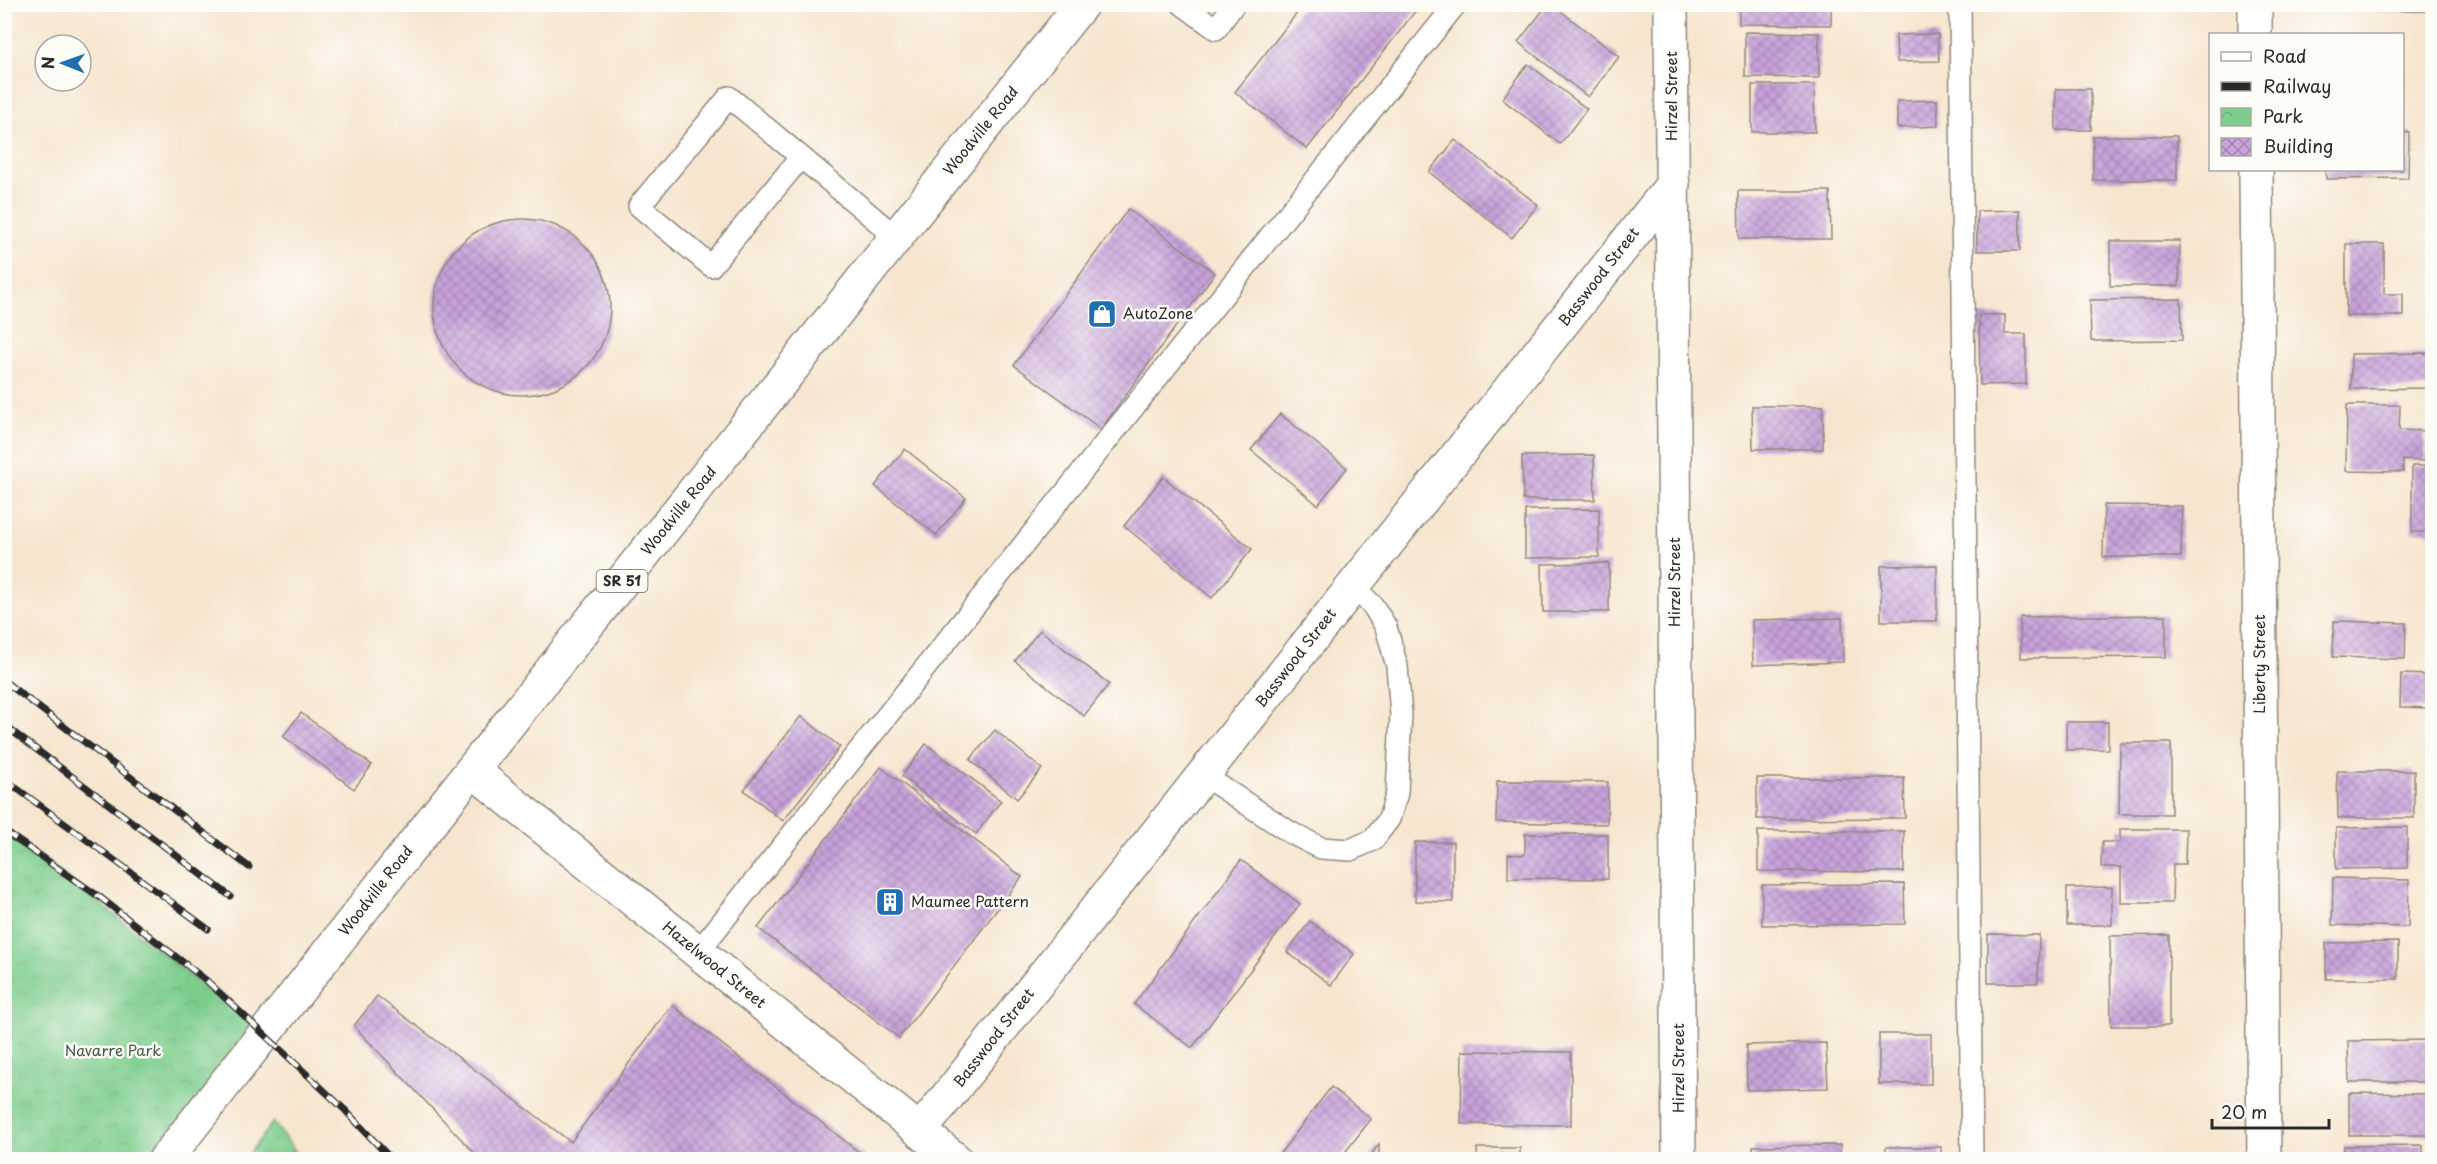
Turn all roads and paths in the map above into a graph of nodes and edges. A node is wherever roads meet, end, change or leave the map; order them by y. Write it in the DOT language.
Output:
graph roads {
  1 [pos="1082,4"];
  2 [pos="1182,4"];
  3 [pos="1234,4"];
  4 [pos="1456,4"];
  5 [pos="1671,4"];
  6 [pos="1960,4"];
  7 [pos="2255,4"];
  8 [pos="2255,33"];
  9 [pos="801,157"];
  10 [pos="2256,171"];
  11 [pos="1672,184"];
  12 [pos="896,237"];
  13 [pos="1353,586"];
  14 [pos="472,770"];
  15 [pos="1203,775"];
  16 [pos="698,952"];
  17 [pos="920,1131"];
  18 [pos="165,1160"];
  19 [pos="956,1160"];
  20 [pos="1679,1160"];
  21 [pos="1971,1160"];
  22 [pos="2264,1160"];
  1 -- 12 [label="street, Woodville Road / SR 51"];
  2 -- 3 [label="lane"];
  4 -- 16 [label="lane"];
  5 -- 11 [label="street, Hirzel Street"];
  6 -- 21 [label="lane"];
  7 -- 8 [label="street"];
  9 -- 9 [label="lane"];
  9 -- 12 [label="lane"];
  10 -- 22 [label="street, Liberty Street"];
  11 -- 13 [label="street, Basswood Street"];
  11 -- 20 [label="street, Hirzel Street"];
  12 -- 14 [label="street, Woodville Road / SR 51"];
  13 -- 15 [label="street, Basswood Street"];
  13 -- 15 [label="lane"];
  14 -- 16 [label="street, Hazelwood Street"];
  14 -- 18 [label="street, Woodville Road / SR 51"];
  15 -- 17 [label="street, Basswood Street"];
  16 -- 17 [label="street, Hazelwood Street"];
  17 -- 19 [label="street, Hazelwood Street"];
}
